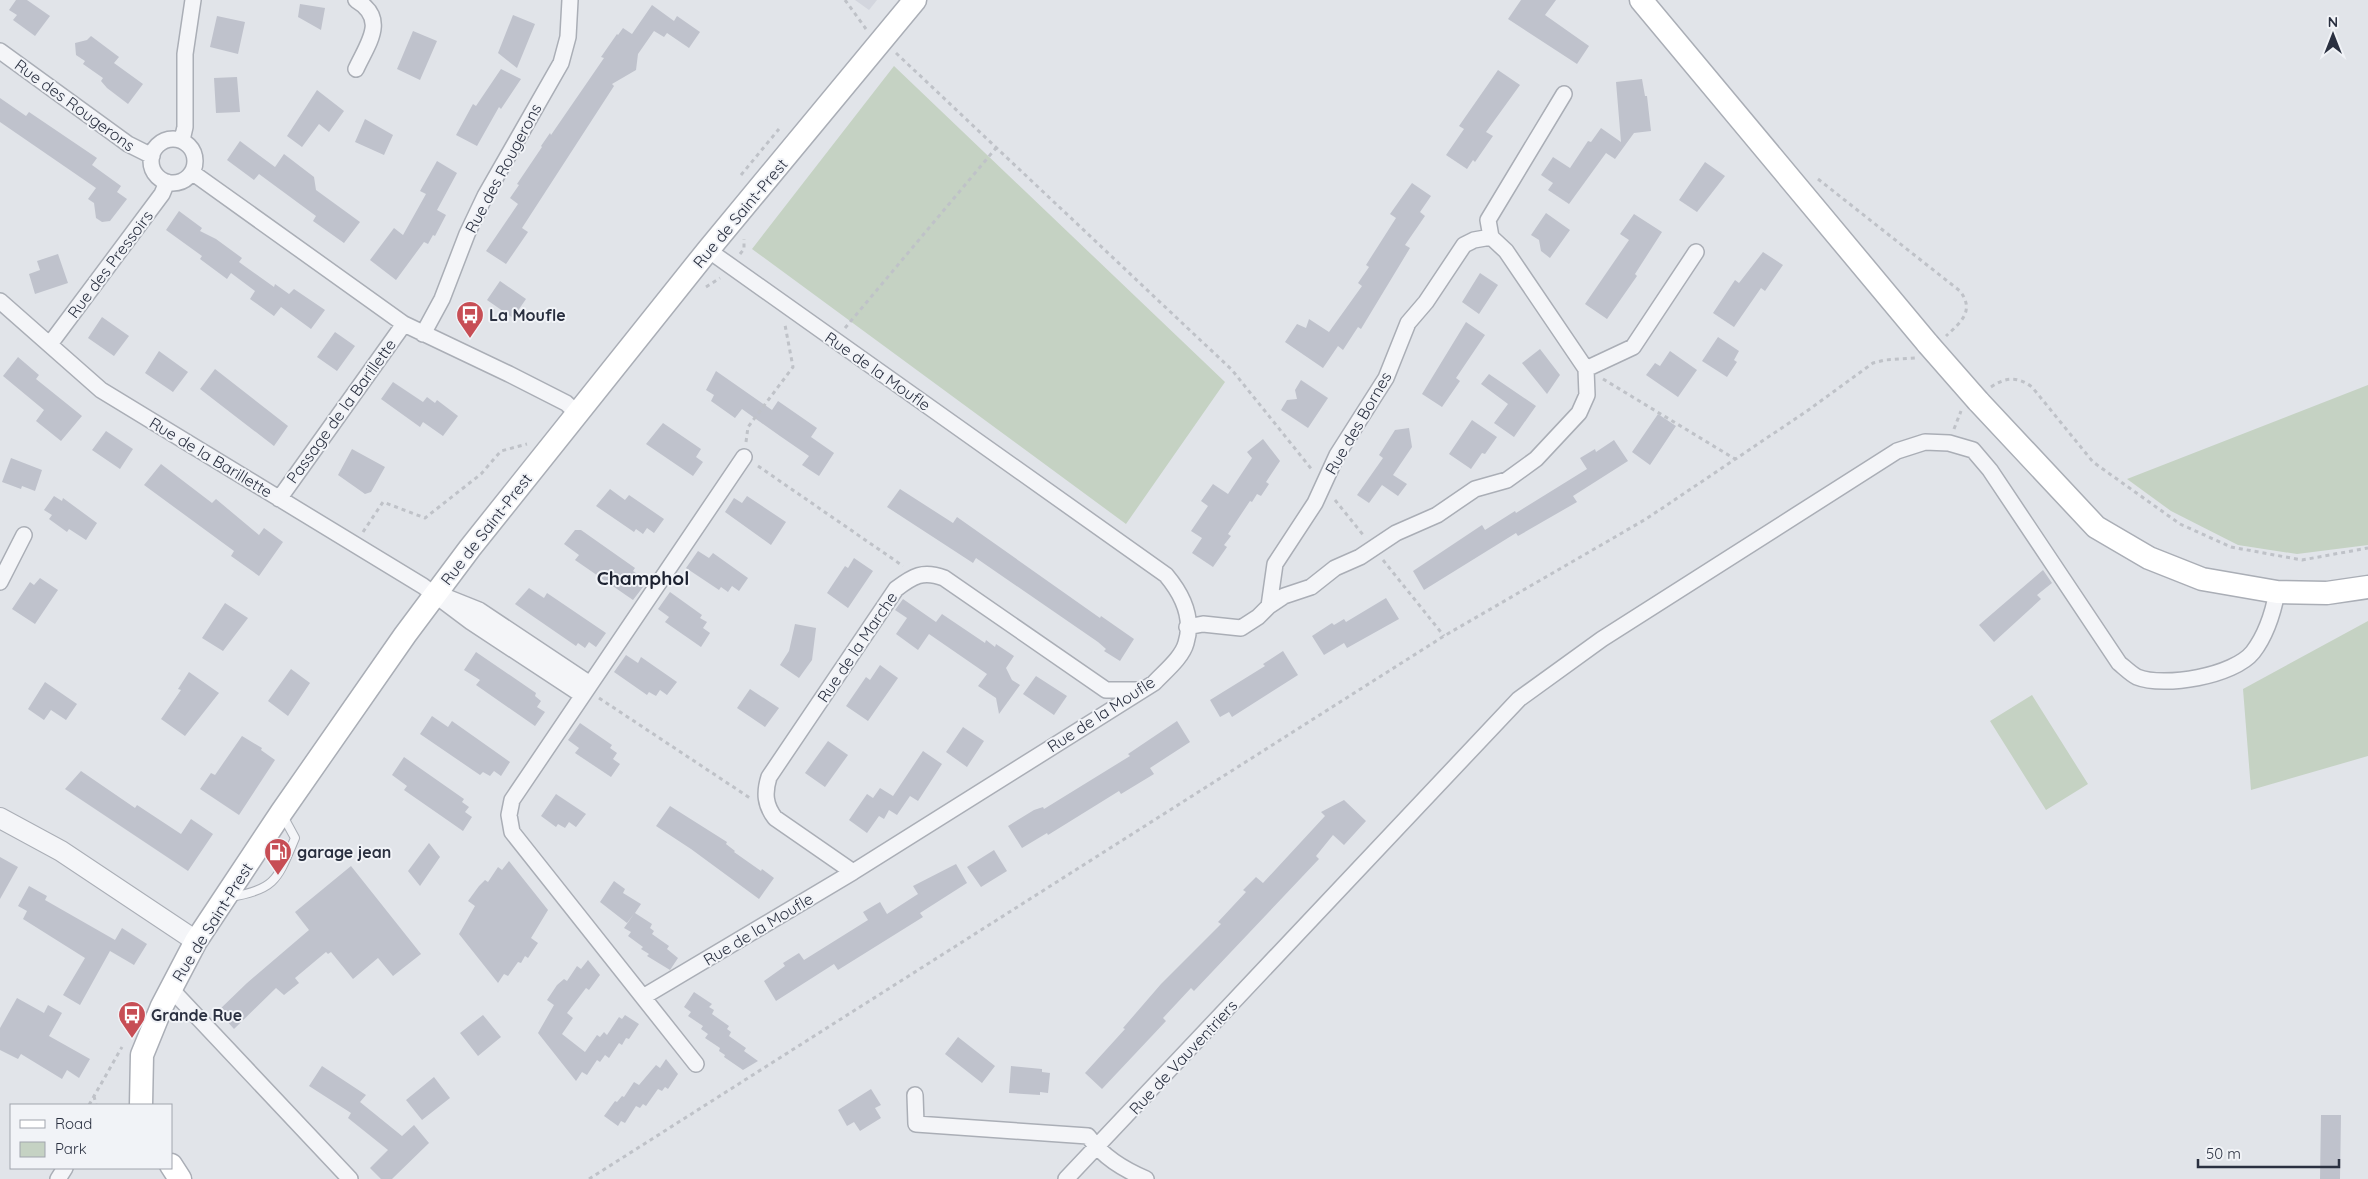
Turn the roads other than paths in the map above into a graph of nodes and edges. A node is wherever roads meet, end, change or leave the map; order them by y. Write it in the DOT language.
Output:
graph roads {
  1 [pos="193,0"];
  2 [pos="356,0"];
  3 [pos="570,0"];
  4 [pos="915,0"];
  5 [pos="1641,0"];
  6 [pos="0,51"];
  7 [pos="356,69"];
  8 [pos="1564,94"];
  9 [pos="182,140"];
  10 [pos="152,156"];
  11 [pos="192,173"];
  12 [pos="167,182"];
  13 [pos="1491,237"];
  14 [pos="708,250"];
  15 [pos="1696,252"];
  16 [pos="0,301"];
  17 [pos="404,324"];
  18 [pos="423,334"];
  19 [pos="50,344"];
  20 [pos="1586,369"];
  21 [pos="577,413"];
  22 [pos="744,457"];
  23 [pos="279,499"];
  24 [pos="24,535"];
  25 [pos="0,582"];
  26 [pos="2368,587"];
  27 [pos="2277,592"];
  28 [pos="435,594"];
  29 [pos="1269,606"];
  30 [pos="1187,627"];
  31 [pos="586,690"];
  32 [pos="1142,690"];
  33 [pos="281,813"];
  34 [pos="0,818"];
  35 [pos="853,872"];
  36 [pos="225,898"];
  37 [pos="196,941"];
  38 [pos="171,989"];
  39 [pos="643,997"];
  40 [pos="696,1064"];
  41 [pos="915,1095"];
  42 [pos="141,1104"];
  43 [pos="1097,1148"];
  44 [pos="172,1167"];
  45 [pos="180,1179"];
  46 [pos="350,1179"];
  47 [pos="1066,1179"];
  48 [pos="1146,1179"];
  1 -- 9 [label="street"];
  2 -- 7 [label="street"];
  3 -- 18 [label="street, Rue des Rougerons"];
  4 -- 14 [label="main road, Rue de Saint-Prest"];
  5 -- 27 [label="main road, bridge"];
  6 -- 10 [label="street, Rue des Rougerons"];
  8 -- 13 [label="street"];
  9 -- 10 [label="street"];
  9 -- 11 [label="street"];
  10 -- 12 [label="street"];
  11 -- 12 [label="street"];
  11 -- 17 [label="street"];
  12 -- 19 [label="street, Rue des Pressoirs"];
  13 -- 20 [label="street"];
  13 -- 29 [label="street, Rue des Bornes"];
  14 -- 21 [label="main road, Rue de Saint-Prest"];
  14 -- 30 [label="street, Rue de la Moufle"];
  15 -- 20 [label="street"];
  16 -- 19 [label="street, Rue de la Barillette"];
  17 -- 18 [label="street"];
  17 -- 23 [label="street, Passage de la Barillette"];
  18 -- 21 [label="street"];
  19 -- 23 [label="street, Rue de la Barillette"];
  20 -- 29 [label="street"];
  21 -- 28 [label="main road, Rue de Saint-Prest"];
  22 -- 31 [label="street"];
  23 -- 28 [label="street, Rue de la Barillette"];
  24 -- 25 [label="street"];
  26 -- 27 [label="main road"];
  27 -- 43 [label="street, Rue de Vauventriers"];
  28 -- 31 [label="street"];
  28 -- 33 [label="main road, Rue de Saint-Prest"];
  29 -- 30 [label="street"];
  30 -- 32 [label="street, Rue de la Moufle"];
  31 -- 39 [label="street"];
  32 -- 35 [label="street, Rue de la Moufle"];
  32 -- 35 [label="street, Rue de la Marche"];
  33 -- 36 [label="main road, Rue de Saint-Prest"];
  33 -- 36 [label="lane"];
  34 -- 37 [label="street"];
  35 -- 39 [label="street, Rue de la Moufle"];
  36 -- 37 [label="main road, Rue de Saint-Prest"];
  37 -- 38 [label="main road, Rue de Saint-Prest"];
  38 -- 42 [label="main road, Rue de Saint-Prest"];
  38 -- 46 [label="street"];
  39 -- 40 [label="street"];
  41 -- 43 [label="street"];
  43 -- 47 [label="street, Rue de Vauventriers"];
  43 -- 48 [label="street"];
  44 -- 45 [label="main road"];
}
